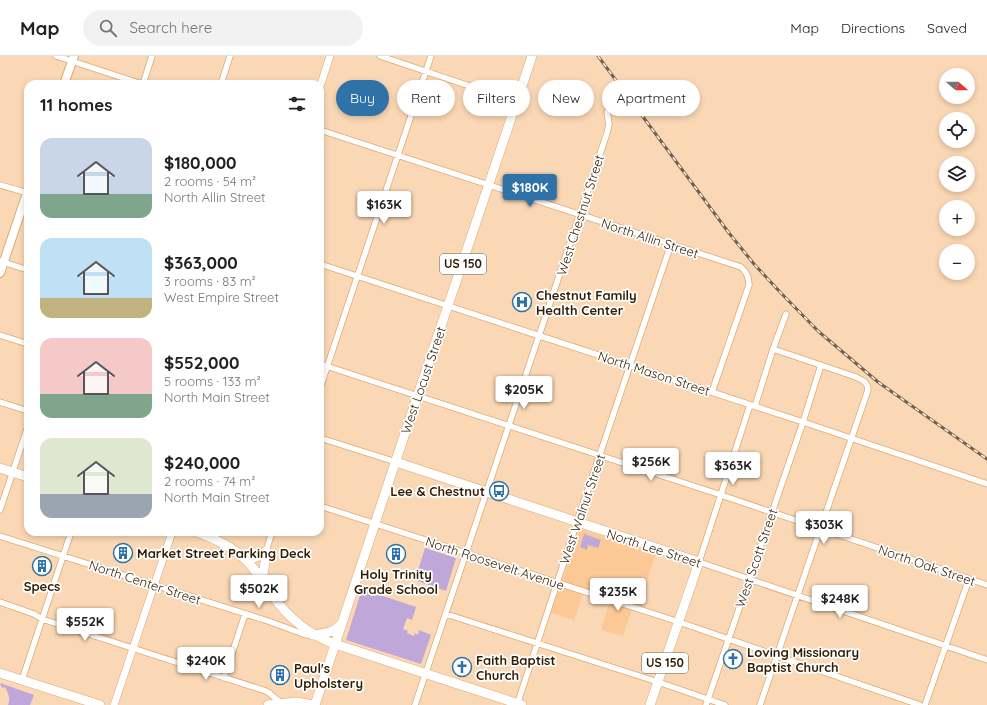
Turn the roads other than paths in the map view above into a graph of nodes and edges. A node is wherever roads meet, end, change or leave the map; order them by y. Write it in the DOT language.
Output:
graph roads {
  1 [pos="56,56"];
  2 [pos="152,56"];
  3 [pos="230,56"];
  4 [pos="330,56"];
  5 [pos="380,56"];
  6 [pos="431,56"];
  7 [pos="532,56"];
  8 [pos="73,59"];
  9 [pos="426,72"];
  10 [pos="65,80"];
  11 [pos="132,80"];
  12 [pos="144,80"];
  13 [pos="222,80"];
  14 [pos="322,80"];
  15 [pos="524,80"];
  16 [pos="463,84"];
  17 [pos="512,116"];
  18 [pos="608,116"];
  19 [pos="324,131"];
  20 [pos="398,156"];
  21 [pos="0,185"];
  22 [pos="489,185"];
  23 [pos="24,191"];
  24 [pos="24,203"];
  25 [pos="580,215"];
  26 [pos="671,244"];
  27 [pos="2,261"];
  28 [pos="324,265"];
  29 [pos="24,269"];
  30 [pos="0,273"];
  31 [pos="358,276"];
  32 [pos="448,306"];
  33 [pos="786,314"];
  34 [pos="0,335"];
  35 [pos="540,335"];
  36 [pos="24,343"];
  37 [pos="773,349"];
  38 [pos="630,365"];
  39 [pos="821,365"];
  40 [pos="324,366"];
  41 [pos="327,367"];
  42 [pos="324,376"];
  43 [pos="712,392"];
  44 [pos="418,396"];
  45 [pos="0,402"];
  46 [pos="752,405"];
  47 [pos="24,410"];
  48 [pos="803,422"];
  49 [pos="509,426"];
  50 [pos="24,438"];
  51 [pos="852,438"];
  52 [pos="324,439"];
  53 [pos="600,456"];
  54 [pos="396,462"];
  55 [pos="0,468"];
  56 [pos="13,472"];
  57 [pos="24,476"];
  58 [pos="987,484"];
  59 [pos="487,493"];
  60 [pos="721,495"];
  61 [pos="324,507"];
  62 [pos="0,510"];
  63 [pos="771,512"];
  64 [pos="577,522"];
  65 [pos="375,524"];
  66 [pos="821,528"];
  67 [pos="0,536"];
  68 [pos="70,536"];
  69 [pos="171,536"];
  70 [pos="207,536"];
  71 [pos="271,536"];
  72 [pos="266,551"];
  73 [pos="466,553"];
  74 [pos="63,556"];
  75 [pos="242,556"];
  76 [pos="699,562"];
  77 [pos="749,579"];
  78 [pos="969,579"];
  79 [pos="262,580"];
  80 [pos="557,583"];
  81 [pos="153,585"];
  82 [pos="987,585"];
  83 [pos="798,596"];
  84 [pos="0,602"];
  85 [pos="245,614"];
  86 [pos="446,614"];
  87 [pos="42,619"];
  88 [pos="343,621"];
  89 [pos="679,622"];
  90 [pos="313,635"];
  91 [pos="728,639"];
  92 [pos="335,644"];
  93 [pos="537,644"];
  94 [pos="945,646"];
  95 [pos="132,649"];
  96 [pos="777,656"];
  97 [pos="987,660"];
  98 [pos="0,672"];
  99 [pos="426,673"];
  100 [pos="224,678"];
  101 [pos="22,680"];
  102 [pos="658,682"];
  103 [pos="707,702"];
  104 [pos="86,703"];
  105 [pos="286,704"];
  106 [pos="519,704"];
  107 [pos="100,705"];
  108 [pos="114,705"];
  109 [pos="268,705"];
  110 [pos="315,705"];
  111 [pos="416,705"];
  112 [pos="650,705"];
  113 [pos="725,705"];
  114 [pos="760,705"];
  115 [pos="920,705"];
  116 [pos="925,705"];
  1 -- 8 [label="street"];
  2 -- 12 [label="street"];
  3 -- 13 [label="street"];
  4 -- 14 [label="street"];
  5 -- 9 [label="street"];
  6 -- 9 [label="street"];
  7 -- 15 [label="main road, West Locust Street / US 150"];
  8 -- 10 [label="main road"];
  8 -- 11 [label="street"];
  9 -- 16 [label="street"];
  9 -- 20 [label="street"];
  17 -- 22 [label="main road, West Locust Street / US 150"];
  18 -- 25 [label="street, West Chestnut Street"];
  19 -- 20 [label="street, North Allin Street"];
  20 -- 22 [label="street, North Allin Street"];
  20 -- 31 [label="street"];
  21 -- 23 [label="street"];
  22 -- 25 [label="street, North Allin Street"];
  22 -- 32 [label="main road, West Locust Street / US 150"];
  24 -- 27 [label="main road"];
  25 -- 26 [label="street, North Allin Street"];
  25 -- 35 [label="street, West Chestnut Street"];
  26 -- 38 [label="street, West Walnut Street"];
  26 -- 43 [label="street, North Allin Street"];
  27 -- 29 [label="street"];
  27 -- 30 [label="main road"];
  28 -- 31 [label="street, North Mason Street"];
  31 -- 32 [label="street, North Mason Street"];
  31 -- 41 [label="street"];
  32 -- 35 [label="street, North Mason Street"];
  32 -- 44 [label="main road, West Locust Street / US 150"];
  33 -- 37 [label="street"];
  34 -- 36 [label="street"];
  35 -- 38 [label="street, North Mason Street"];
  35 -- 49 [label="street, West Chestnut Street"];
  37 -- 39 [label="street"];
  37 -- 46 [label="street"];
  38 -- 43 [label="street, North Mason Street"];
  38 -- 53 [label="street, West Walnut Street"];
  39 -- 48 [label="street, West Scott Street"];
  39 -- 51 [label="street"];
  40 -- 41 [label="street, North Oak Street"];
  41 -- 42 [label="street"];
  41 -- 44 [label="street, North Oak Street"];
  43 -- 46 [label="street, North Mason Street"];
  44 -- 49 [label="street, North Oak Street"];
  44 -- 54 [label="main road, West Locust Street / US 150"];
  45 -- 47 [label="street"];
  46 -- 48 [label="street, North Mason Street"];
  46 -- 60 [label="street"];
  48 -- 51 [label="street, North Mason Street"];
  48 -- 63 [label="street, West Scott Street"];
  49 -- 53 [label="street, North Oak Street"];
  49 -- 59 [label="street, West Chestnut Street"];
  50 -- 56 [label="street"];
  51 -- 58 [label="street, North Mason Street"];
  51 -- 66 [label="street"];
  52 -- 54 [label="street, North Lee Street"];
  53 -- 60 [label="street, North Oak Street"];
  53 -- 64 [label="street, West Walnut Street"];
  54 -- 59 [label="main road, North Lee Street"];
  54 -- 65 [label="main road, West Locust Street / US 150"];
  55 -- 56 [label="main road"];
  56 -- 57 [label="main road"];
  56 -- 62 [label="street"];
  59 -- 64 [label="main road, North Lee Street"];
  59 -- 73 [label="street, West Chestnut Street"];
  60 -- 63 [label="street, North Oak Street"];
  60 -- 76 [label="street"];
  61 -- 65 [label="street, North Roosevelt Avenue"];
  63 -- 66 [label="street, North Oak Street"];
  63 -- 77 [label="street, West Scott Street"];
  64 -- 76 [label="main road, North Lee Street"];
  64 -- 80 [label="street, West Walnut Street"];
  65 -- 73 [label="street, North Roosevelt Avenue"];
  65 -- 88 [label="main road, West Locust Street / US 150"];
  66 -- 78 [label="street, North Oak Street"];
  66 -- 83 [label="street"];
  67 -- 74 [label="street, North Center Street"];
  68 -- 74 [label="street"];
  69 -- 81 [label="street"];
  70 -- 75 [label="main road"];
  71 -- 72 [label="street"];
  72 -- 75 [label="main road"];
  72 -- 79 [label="main road"];
  73 -- 80 [label="street, North Roosevelt Avenue"];
  73 -- 86 [label="street, West Chestnut Street"];
  74 -- 81 [label="street, North Center Street"];
  74 -- 87 [label="street"];
  75 -- 79 [label="main road"];
  76 -- 77 [label="street, North Lee Street"];
  76 -- 89 [label="main road, US 150"];
  77 -- 83 [label="street, North Lee Street"];
  77 -- 91 [label="street, West Scott Street"];
  78 -- 82 [label="street, North Oak Street"];
  78 -- 94 [label="street"];
  79 -- 90 [label="main road"];
  80 -- 89 [label="street, North Roosevelt Avenue"];
  80 -- 93 [label="street, West Walnut Street"];
  81 -- 85 [label="street, North Center Street"];
  81 -- 95 [label="street"];
  83 -- 94 [label="street, North Lee Street"];
  83 -- 96 [label="street"];
  84 -- 87 [label="street"];
  85 -- 90 [label="street, North Center Street"];
  85 -- 100 [label="street"];
  86 -- 93 [label="street"];
  86 -- 99 [label="street, West Chestnut Street"];
  87 -- 95 [label="street"];
  87 -- 101 [label="street"];
  88 -- 90 [label="main road"];
  88 -- 92 [label="main road, West Locust Street / US 150"];
  89 -- 91 [label="street, North Roosevelt Avenue"];
  89 -- 102 [label="main road, US 150"];
  90 -- 92 [label="main road"];
  91 -- 96 [label="street, North Roosevelt Avenue"];
  91 -- 103 [label="street, West Scott Street"];
  92 -- 99 [label="main road"];
  92 -- 110 [label="main road, West Locust Street / US 150"];
  93 -- 102 [label="street"];
  93 -- 106 [label="street, West Walnut Street"];
  94 -- 97 [label="street, North Lee Street"];
  94 -- 116 [label="street"];
  95 -- 100 [label="street"];
  95 -- 108 [label="street"];
  96 -- 114 [label="street"];
  96 -- 115 [label="street, North Roosevelt Avenue"];
  98 -- 101 [label="main road"];
  99 -- 106 [label="main road"];
  99 -- 111 [label="street, West Chestnut Street"];
  100 -- 105 [label="street"];
  101 -- 104 [label="main road"];
  102 -- 103 [label="street"];
  102 -- 112 [label="main road, US 150"];
  103 -- 113 [label="street"];
  104 -- 107 [label="main road"];
  105 -- 109 [label="main road"];
  105 -- 110 [label="main road"];
}
